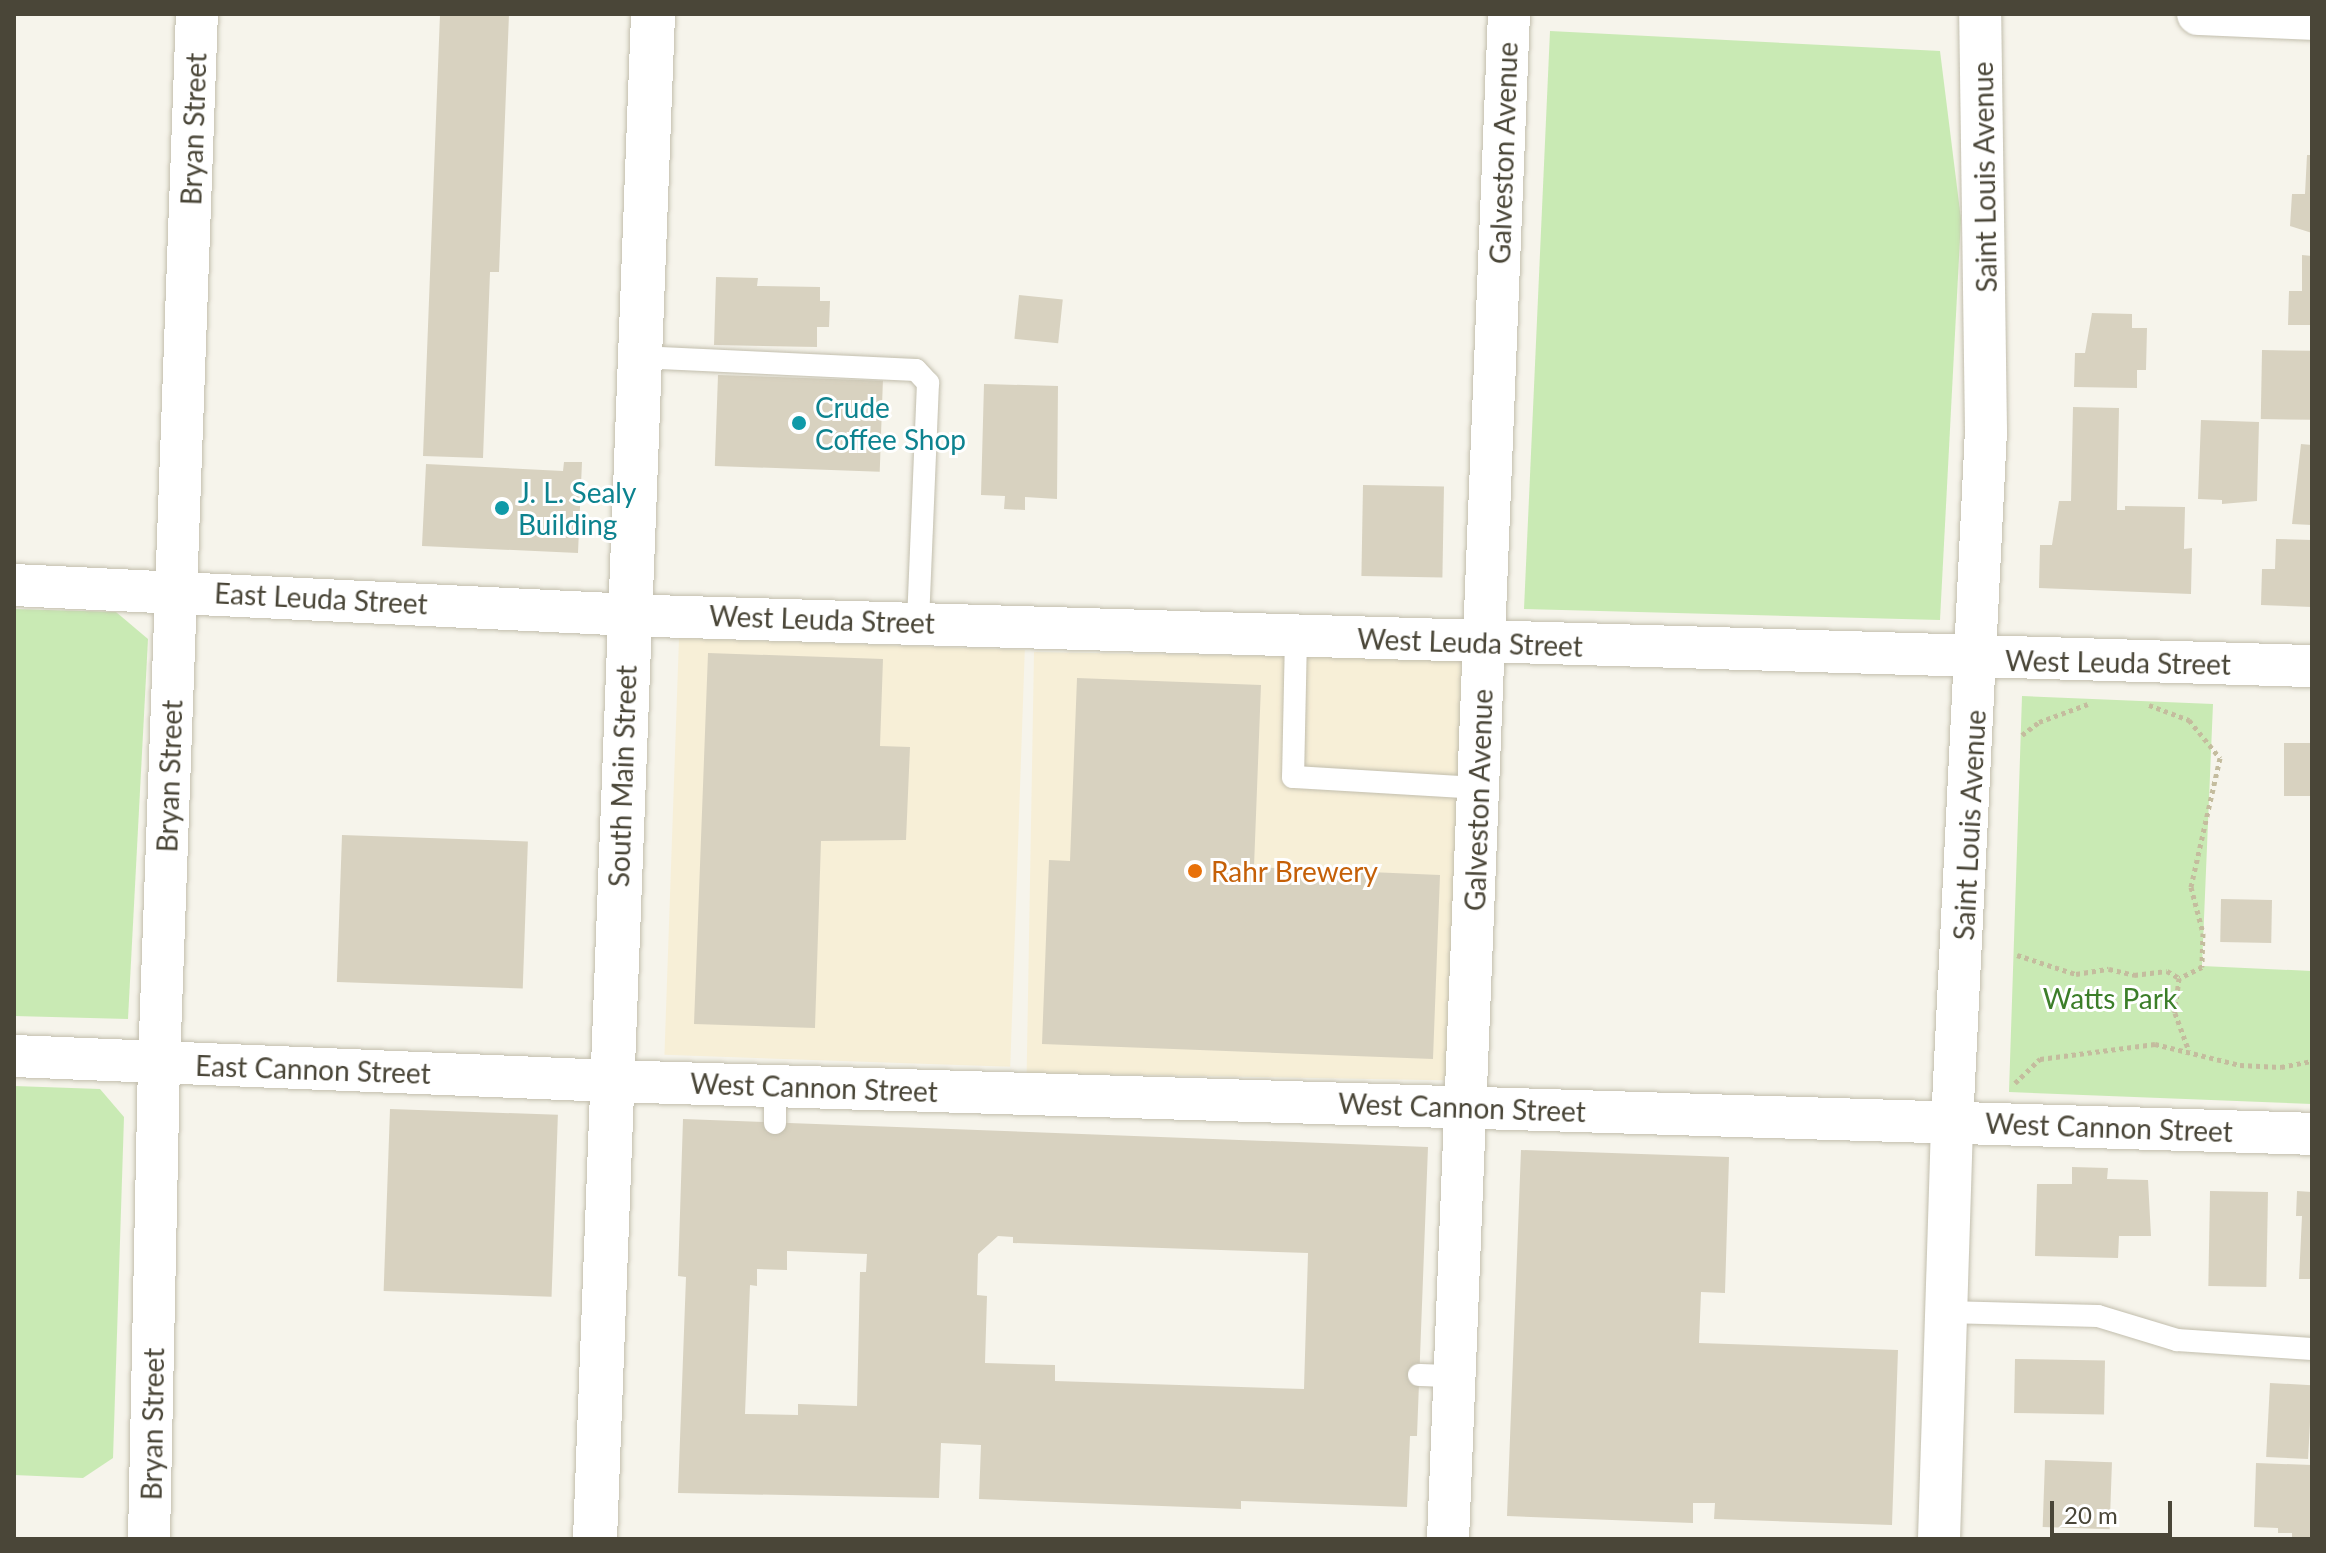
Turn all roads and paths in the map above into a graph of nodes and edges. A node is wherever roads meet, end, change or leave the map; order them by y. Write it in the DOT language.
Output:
graph roads {
  1 [pos="197,14"];
  2 [pos="653,14"];
  3 [pos="1509,14"];
  4 [pos="1980,14"];
  5 [pos="2198,14"];
  6 [pos="2312,19"];
  7 [pos="639,357"];
  8 [pos="14,585"];
  9 [pos="175,592"];
  10 [pos="628,612"];
  11 [pos="918,622"];
  12 [pos="1296,636"];
  13 [pos="1484,642"];
  14 [pos="1978,659"];
  15 [pos="2312,666"];
  16 [pos="2105,701"];
  17 [pos="2142,703"];
  18 [pos="2022,735"];
  19 [pos="1478,788"];
  20 [pos="2017,955"];
  21 [pos="2179,978"];
  22 [pos="2189,1051"];
  23 [pos="14,1056"];
  24 [pos="2312,1061"];
  25 [pos="159,1063"];
  26 [pos="611,1081"];
  27 [pos="2015,1083"];
  28 [pos="1465,1107"];
  29 [pos="1952,1123"];
  30 [pos="2312,1134"];
  31 [pos="1946,1312"];
  32 [pos="2312,1349"];
  33 [pos="149,1539"];
  34 [pos="595,1539"];
  35 [pos="1448,1539"];
  36 [pos="1939,1539"];
  1 -- 9 [label="street, Bryan Street"];
  2 -- 7 [label="street, South Main Street"];
  3 -- 13 [label="street, Galveston Avenue"];
  4 -- 14 [label="street, Saint Louis Avenue"];
  5 -- 6 [label="street"];
  7 -- 10 [label="street, South Main Street"];
  7 -- 11 [label="lane"];
  8 -- 9 [label="street, East Leuda Street"];
  9 -- 10 [label="street, East Leuda Street"];
  9 -- 25 [label="street, Bryan Street"];
  10 -- 11 [label="street, West Leuda Street"];
  10 -- 26 [label="street, South Main Street"];
  11 -- 12 [label="street, West Leuda Street"];
  12 -- 13 [label="street, West Leuda Street"];
  12 -- 19 [label="lane"];
  13 -- 14 [label="street, West Leuda Street"];
  13 -- 19 [label="street, Galveston Avenue"];
  14 -- 15 [label="street, West Leuda Street"];
  14 -- 29 [label="street, Saint Louis Avenue"];
  16 -- 18 [label="path"];
  17 -- 21 [label="path"];
  19 -- 28 [label="street, Galveston Avenue"];
  20 -- 21 [label="path"];
  21 -- 22 [label="path"];
  22 -- 24 [label="path"];
  22 -- 27 [label="path"];
  23 -- 25 [label="street, East Cannon Street"];
  25 -- 26 [label="street, East Cannon Street"];
  25 -- 33 [label="street, Bryan Street"];
  26 -- 28 [label="street, West Cannon Street"];
  26 -- 34 [label="street, South Main Street"];
  28 -- 29 [label="street, West Cannon Street"];
  28 -- 35 [label="street, Galveston Avenue"];
  29 -- 30 [label="street, West Cannon Street"];
  29 -- 31 [label="street, Saint Louis Avenue"];
  31 -- 32 [label="lane"];
  31 -- 36 [label="street, Saint Louis Avenue"];
}
